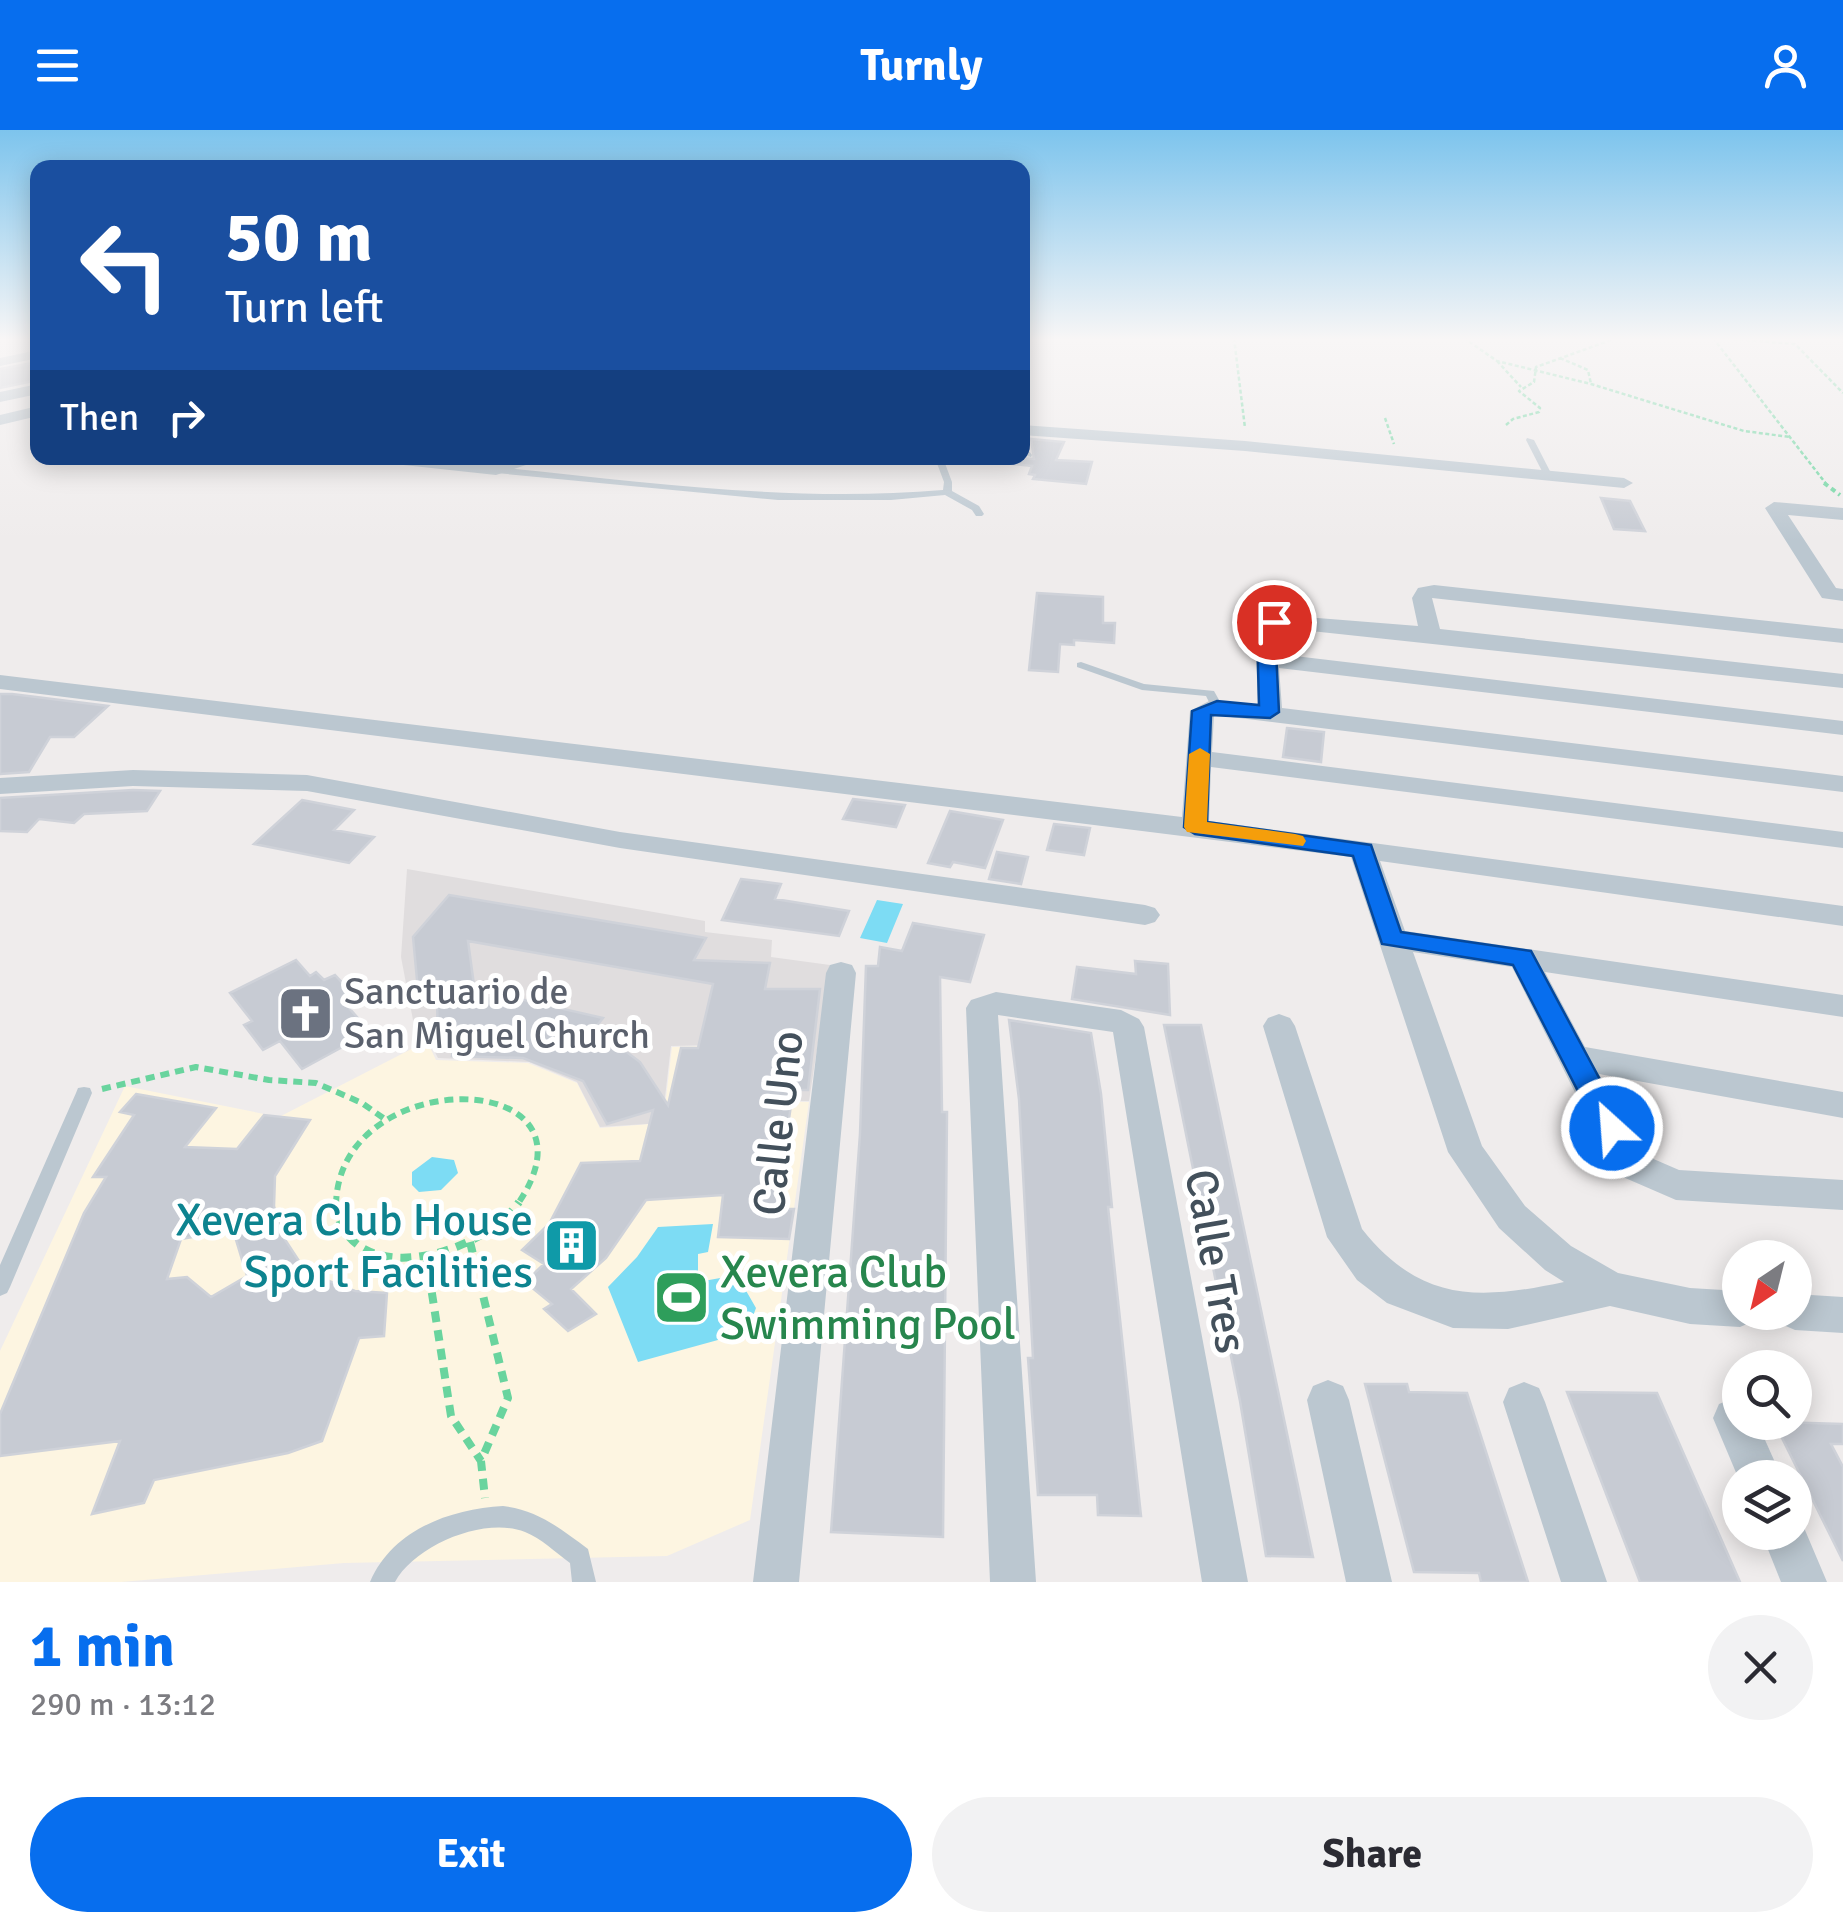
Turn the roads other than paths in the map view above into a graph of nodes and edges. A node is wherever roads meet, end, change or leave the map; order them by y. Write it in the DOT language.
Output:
graph roads {
  1 [pos="30,414"];
  2 [pos="4,419"];
  3 [pos="30,421"];
  4 [pos="1030,431"];
  5 [pos="1530,440"];
  6 [pos="450,465"];
  7 [pos="514,465"];
  8 [pos="941,465"];
  9 [pos="496,470"];
  10 [pos="1549,477"];
  11 [pos="1624,483"];
  12 [pos="947,492"];
  13 [pos="1841,512"];
  14 [pos="980,514"];
  15 [pos="1843,596"];
  16 [pos="1430,634"];
  17 [pos="1843,636"];
  18 [pos="1269,660"];
  19 [pos="1081,665"];
  20 [pos="1843,681"];
  21 [pos="0,682"];
  22 [pos="1217,707"];
  23 [pos="1270,712"];
  24 [pos="1843,728"];
  25 [pos="1200,758"];
  26 [pos="1843,784"];
  27 [pos="0,786"];
  28 [pos="1195,827"];
  29 [pos="1843,840"];
  30 [pos="1363,850"];
  31 [pos="1145,915"];
  32 [pos="1843,916"];
  33 [pos="1390,938"];
  34 [pos="1522,958"];
  35 [pos="841,973"];
  36 [pos="1843,1006"];
  37 [pos="1279,1026"];
  38 [pos="1577,1058"];
  39 [pos="84,1093"];
  40 [pos="1843,1105"];
  41 [pos="1843,1195"];
  42 [pos="0,1286"];
  43 [pos="1610,1288"];
  44 [pos="1722,1308"];
  45 [pos="1812,1313"];
  46 [pos="1843,1314"];
  47 [pos="1328,1400"];
  48 [pos="1524,1402"];
  49 [pos="1791,1550"];
  50 [pos="382,1582"];
  51 [pos="584,1582"];
  52 [pos="776,1582"];
  53 [pos="1013,1582"];
  54 [pos="1225,1582"];
  55 [pos="1369,1582"];
  56 [pos="1584,1582"];
  57 [pos="1804,1582"];
  1 -- 2 [label="street"];
  2 -- 3 [label="street"];
  4 -- 10 [label="street"];
  5 -- 10 [label="lane"];
  6 -- 9 [label="street"];
  7 -- 9 [label="street"];
  8 -- 12 [label="lane"];
  9 -- 12 [label="lane"];
  10 -- 11 [label="street"];
  12 -- 14 [label="lane"];
  13 -- 15 [label="street"];
  16 -- 17 [label="street"];
  16 -- 18 [label="street"];
  16 -- 20 [label="street"];
  18 -- 23 [label="street"];
  18 -- 24 [label="street"];
  19 -- 22 [label="lane"];
  21 -- 28 [label="street"];
  22 -- 23 [label="street"];
  22 -- 25 [label="street"];
  23 -- 26 [label="street"];
  25 -- 28 [label="street"];
  25 -- 29 [label="street"];
  27 -- 31 [label="street"];
  28 -- 30 [label="street"];
  30 -- 32 [label="street"];
  30 -- 33 [label="street"];
  33 -- 34 [label="street"];
  33 -- 43 [label="street"];
  34 -- 36 [label="street"];
  34 -- 38 [label="street"];
  35 -- 52 [label="street, Calle Uno"];
  37 -- 43 [label="street"];
  38 -- 40 [label="street"];
  38 -- 41 [label="street"];
  39 -- 42 [label="lane"];
  43 -- 44 [label="street"];
  45 -- 46 [label="street"];
  47 -- 55 [label="street"];
  48 -- 56 [label="street"];
  49 -- 57 [label="street"];
  50 -- 51 [label="lane"];
  53 -- 54 [label="street, Calle Tres"];
}
